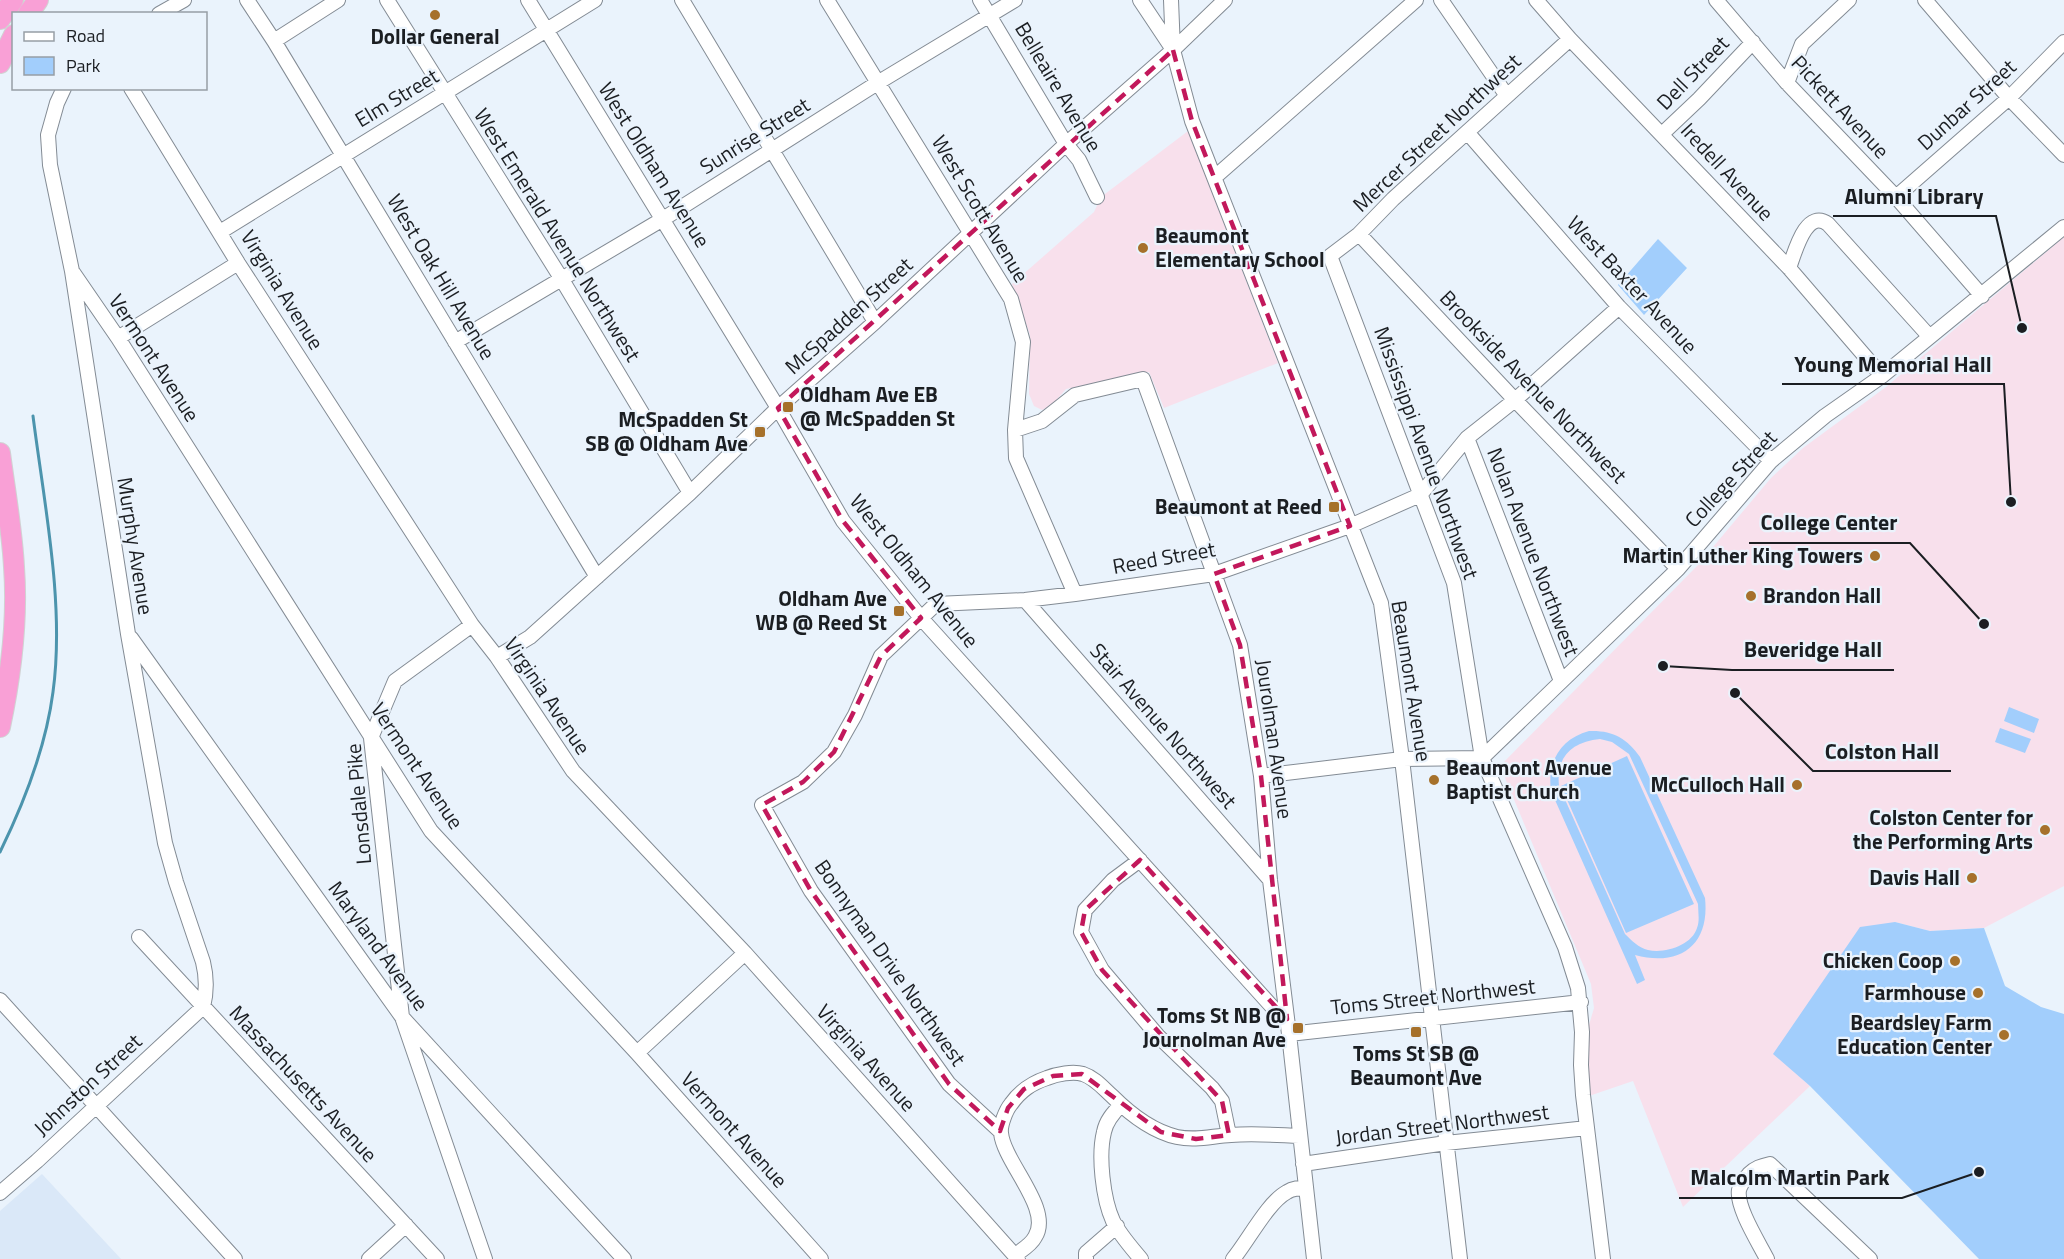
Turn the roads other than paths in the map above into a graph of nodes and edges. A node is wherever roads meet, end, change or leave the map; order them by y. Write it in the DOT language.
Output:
graph roads {
  1 [pos="13,0"];
  2 [pos="184,0"];
  3 [pos="248,0"];
  4 [pos="338,0"];
  5 [pos="387,0"];
  6 [pos="528,0"];
  7 [pos="595,0"];
  8 [pos="682,0"];
  9 [pos="827,0"];
  10 [pos="980,0"];
  11 [pos="1015,0"];
  12 [pos="1140,0"];
  13 [pos="1171,0"];
  14 [pos="1225,0"];
  15 [pos="1416,0"];
  16 [pos="1441,0"];
  17 [pos="1536,0"];
  18 [pos="1716,0"];
  19 [pos="1849,0"];
  20 [pos="1926,0"];
  21 [pos="163,12"];
  22 [pos="990,15"];
  23 [pos="0,19"];
  24 [pos="546,31"];
  25 [pos="12,39"];
  26 [pos="1570,39"];
  27 [pos="274,41"];
  28 [pos="1753,42"];
  29 [pos="2064,42"];
  30 [pos="1173,50"];
  31 [pos="0,63"];
  32 [pos="879,82"];
  33 [pos="1787,83"];
  34 [pos="63,90"];
  35 [pos="131,90"];
  36 [pos="445,94"];
  37 [pos="1507,96"];
  38 [pos="2009,98"];
  39 [pos="1467,132"];
  40 [pos="1662,134"];
  41 [pos="1066,144"];
  42 [pos="772,149"];
  43 [pos="2064,155"];
  44 [pos="343,156"];
  45 [pos="1215,177"];
  46 [pos="1097,197"];
  47 [pos="1896,197"];
  48 [pos="663,219"];
  49 [pos="2064,227"];
  50 [pos="220,232"];
  51 [pos="969,234"];
  52 [pos="1359,234"];
  53 [pos="1330,256"];
  54 [pos="238,263"];
  55 [pos="1789,268"];
  56 [pos="72,271"];
  57 [pos="561,278"];
  58 [pos="1982,296"];
  59 [pos="1620,307"];
  60 [pos="875,322"];
  61 [pos="1929,336"];
  62 [pos="118,338"];
  63 [pos="455,342"];
  64 [pos="1882,376"];
  65 [pos="1515,400"];
  66 [pos="778,408"];
  67 [pos="1015,430"];
  68 [pos="1467,438"];
  69 [pos="0,453"];
  70 [pos="1772,461"];
  71 [pos="690,493"];
  72 [pos="1420,495"];
  73 [pos="1350,526"];
  74 [pos="1678,569"];
  75 [pos="1214,574"];
  76 [pos="597,577"];
  77 [pos="1075,594"];
  78 [pos="1025,600"];
  79 [pos="921,618"];
  80 [pos="472,625"];
  81 [pos="128,634"];
  82 [pos="497,657"];
  83 [pos="1561,681"];
  84 [pos="0,727"];
  85 [pos="371,738"];
  86 [pos="1482,758"];
  87 [pos="1402,759"];
  88 [pos="1262,776"];
  89 [pos="762,805"];
  90 [pos="1140,860"];
  91 [pos="1270,880"];
  92 [pos="139,937"];
  93 [pos="745,953"];
  94 [pos="0,1000"];
  95 [pos="1581,1002"];
  96 [pos="203,1007"];
  97 [pos="402,1017"];
  98 [pos="1287,1019"];
  99 [pos="1433,1020"];
  100 [pos="1289,1034"];
  101 [pos="637,1053"];
  102 [pos="96,1105"];
  103 [pos="1121,1105"];
  104 [pos="1587,1128"];
  105 [pos="1000,1131"];
  106 [pos="1229,1135"];
  107 [pos="1299,1136"];
  108 [pos="1446,1143"];
  109 [pos="1303,1164"];
  110 [pos="1306,1188"];
  111 [pos="0,1193"];
  112 [pos="406,1225"];
  113 [pos="1117,1226"];
  114 [pos="1017,1257"];
  115 [pos="235,1259"];
  116 [pos="369,1259"];
  117 [pos="437,1259"];
  118 [pos="485,1259"];
  119 [pos="624,1259"];
  120 [pos="821,1259"];
  121 [pos="1086,1259"];
  122 [pos="1141,1259"];
  123 [pos="1233,1259"];
  124 [pos="1314,1259"];
  125 [pos="1460,1259"];
  126 [pos="1603,1259"];
  127 [pos="1767,1259"];
  128 [pos="1870,1259"];
  1 -- 23 [label="highway"];
  2 -- 21 [label="street"];
  3 -- 27 [label="street, West Oak Hill Avenue"];
  4 -- 27 [label="street"];
  5 -- 36 [label="street, West Emerald Avenue Northwest"];
  6 -- 24 [label="street, West Oldham Avenue"];
  7 -- 24 [label="street, Elm Street"];
  8 -- 42 [label="street"];
  9 -- 32 [label="street, West Scott Avenue"];
  10 -- 22 [label="street, Belleaire Avenue"];
  11 -- 22 [label="street, Sunrise Street"];
  12 -- 30 [label="street"];
  13 -- 30 [label="street, Beaumont Avenue"];
  14 -- 30 [label="street, McSpadden Street"];
  15 -- 45 [label="street"];
  16 -- 37 [label="street"];
  17 -- 26 [label="street, Iredell Avenue"];
  18 -- 28 [label="street, Pickett Avenue"];
  19 -- 33 [label="street"];
  20 -- 38 [label="street"];
  22 -- 32 [label="street, Sunrise Street"];
  22 -- 41 [label="street, Belleaire Avenue"];
  24 -- 36 [label="street, Elm Street"];
  24 -- 48 [label="street, West Oldham Avenue"];
  25 -- 31 [label="highway"];
  26 -- 37 [label="street, Mercer Street Northwest"];
  26 -- 40 [label="street, Iredell Avenue"];
  27 -- 44 [label="street, West Oak Hill Avenue"];
  28 -- 33 [label="street, Pickett Avenue"];
  28 -- 40 [label="street, Dell Street"];
  29 -- 38 [label="street, Dunbar Street"];
  30 -- 41 [label="street, McSpadden Street"];
  30 -- 45 [label="street, Beaumont Avenue"];
  32 -- 42 [label="street, Sunrise Street"];
  32 -- 51 [label="street, West Scott Avenue"];
  33 -- 47 [label="street, Pickett Avenue"];
  34 -- 56 [label="street, Murphy Avenue"];
  35 -- 50 [label="street, Virginia Avenue"];
  36 -- 44 [label="street, Elm Street"];
  36 -- 57 [label="street, West Emerald Avenue Northwest"];
  37 -- 39 [label="street, Mercer Street Northwest"];
  38 -- 43 [label="street"];
  38 -- 47 [label="street, Dunbar Street"];
  39 -- 52 [label="street, Mercer Street Northwest"];
  39 -- 59 [label="street, West Baxter Avenue"];
  40 -- 55 [label="street, Iredell Avenue"];
  41 -- 46 [label="street, Belleaire Avenue"];
  41 -- 51 [label="street, McSpadden Street"];
  42 -- 48 [label="street, Sunrise Street"];
  42 -- 60 [label="street"];
  44 -- 50 [label="street, Elm Street"];
  44 -- 63 [label="street, West Oak Hill Avenue"];
  45 -- 73 [label="street, Beaumont Avenue"];
  47 -- 58 [label="street, Pickett Avenue"];
  48 -- 57 [label="street, Sunrise Street"];
  48 -- 66 [label="street, West Oldham Avenue"];
  49 -- 58 [label="street, College Street"];
  50 -- 54 [label="street, Virginia Avenue"];
  51 -- 60 [label="street, McSpadden Street"];
  51 -- 67 [label="street, West Scott Avenue"];
  52 -- 53 [label="street, Mercer Street Northwest"];
  52 -- 65 [label="street, Brookside Avenue Northwest"];
  53 -- 72 [label="street, Mississippi Avenue Northwest"];
  54 -- 62 [label="street"];
  54 -- 80 [label="street, Virginia Avenue"];
  55 -- 61 [label="street"];
  55 -- 64 [label="street, Iredell Avenue"];
  56 -- 62 [label="street, Vermont Avenue"];
  56 -- 81 [label="street, Murphy Avenue"];
  57 -- 63 [label="street, Sunrise Street"];
  57 -- 71 [label="street, West Emerald Avenue Northwest"];
  58 -- 61 [label="street, College Street"];
  59 -- 65 [label="street, Reed Street"];
  59 -- 70 [label="street, West Baxter Avenue"];
  60 -- 66 [label="street, McSpadden Street"];
  61 -- 64 [label="street, College Street"];
  62 -- 85 [label="street, Vermont Avenue"];
  63 -- 76 [label="street, West Oak Hill Avenue"];
  64 -- 70 [label="street, College Street"];
  65 -- 68 [label="street, Reed Street"];
  65 -- 74 [label="street, Brookside Avenue Northwest"];
  66 -- 71 [label="street, McSpadden Street"];
  66 -- 79 [label="street, West Oldham Avenue"];
  67 -- 75 [label="street, Jourolman Avenue"];
  67 -- 77 [label="street, West Scott Avenue"];
  68 -- 72 [label="street, Reed Street"];
  68 -- 83 [label="street, Nolan Avenue Northwest"];
  69 -- 84 [label="highway"];
  70 -- 74 [label="street, College Street"];
  71 -- 76 [label="street, McSpadden Street"];
  72 -- 73 [label="street, Reed Street"];
  72 -- 86 [label="street, Mississippi Avenue Northwest"];
  73 -- 75 [label="street, Reed Street"];
  73 -- 87 [label="street, Beaumont Avenue"];
  74 -- 83 [label="street, College Street"];
  75 -- 77 [label="street, Reed Street"];
  75 -- 88 [label="street, Jourolman Avenue"];
  76 -- 82 [label="street, McSpadden Street"];
  77 -- 78 [label="street, Reed Street"];
  78 -- 79 [label="street, Reed Street"];
  78 -- 91 [label="street, Stair Avenue Northwest"];
  79 -- 89 [label="street, Reed Street"];
  79 -- 90 [label="street, West Oldham Avenue"];
  80 -- 82 [label="street, Virginia Avenue"];
  80 -- 85 [label="street, Lonsdale Pike"];
  81 -- 96 [label="street, Murphy Avenue"];
  81 -- 97 [label="street, Maryland Avenue"];
  82 -- 93 [label="street, Virginia Avenue"];
  83 -- 86 [label="street, College Street"];
  85 -- 97 [label="street, Lonsdale Pike"];
  85 -- 101 [label="street, Vermont Avenue"];
  86 -- 87 [label="street"];
  86 -- 95 [label="street, Mississippi Avenue Northwest"];
  87 -- 88 [label="street"];
  87 -- 99 [label="street, Beaumont Avenue"];
  88 -- 91 [label="street, Jourolman Avenue"];
  89 -- 105 [label="street, Bonnyman Drive Northwest"];
  90 -- 98 [label="street, West Oldham Avenue"];
  90 -- 106 [label="street"];
  91 -- 98 [label="street, Jourolman Avenue"];
  92 -- 96 [label="street, Massachusetts Avenue"];
  93 -- 101 [label="street"];
  93 -- 114 [label="street, Virginia Avenue"];
  94 -- 102 [label="street"];
  95 -- 99 [label="street, Toms Street Northwest"];
  95 -- 104 [label="street, Mississippi Avenue Northwest"];
  96 -- 102 [label="street, Johnston Street"];
  96 -- 112 [label="street, Massachusetts Avenue"];
  97 -- 118 [label="street, Lonsdale Pike"];
  97 -- 119 [label="street, Maryland Avenue"];
  98 -- 100 [label="street, Jourolman Avenue"];
  99 -- 100 [label="street, Toms Street Northwest"];
  99 -- 108 [label="street, Beaumont Avenue"];
  100 -- 107 [label="street, Jourolman Avenue"];
  101 -- 120 [label="street, Vermont Avenue"];
  102 -- 111 [label="street, Johnston Street"];
  102 -- 115 [label="street"];
  103 -- 105 [label="street"];
  103 -- 106 [label="street"];
  103 -- 113 [label="street"];
  104 -- 108 [label="street, Jordan Street Northwest"];
  104 -- 126 [label="street, Mississippi Avenue Northwest"];
  105 -- 114 [label="street"];
  106 -- 107 [label="street"];
  107 -- 109 [label="street, Jourolman Avenue"];
  108 -- 109 [label="street, Jordan Street Northwest"];
  108 -- 125 [label="street, Beaumont Avenue"];
  109 -- 110 [label="street, Jourolman Avenue"];
  110 -- 123 [label="street"];
  110 -- 124 [label="street, Jourolman Avenue"];
  112 -- 116 [label="street"];
  112 -- 117 [label="street, Massachusetts Avenue"];
  113 -- 121 [label="street"];
  113 -- 122 [label="street"];
  127 -- 128 [label="street"];
}
